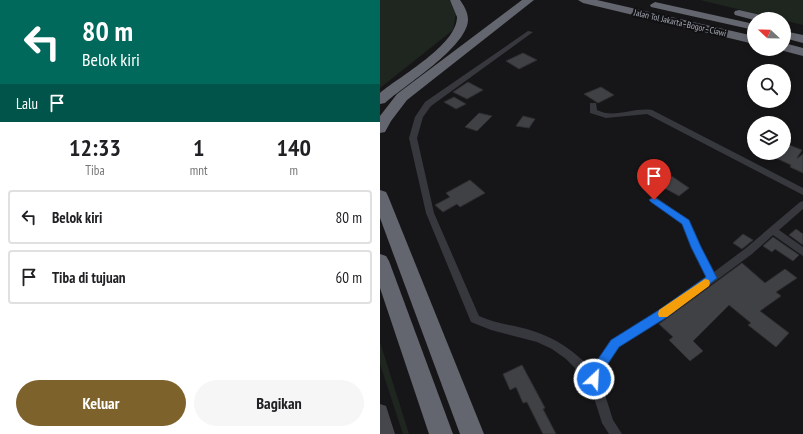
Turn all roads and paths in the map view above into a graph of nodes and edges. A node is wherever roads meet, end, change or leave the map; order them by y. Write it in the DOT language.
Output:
graph roads {
  1 [pos="455,0"];
  2 [pos="513,0"];
  3 [pos="583,0"];
  4 [pos="677,0"];
  5 [pos="528,1"];
  6 [pos="641,2"];
  7 [pos="747,15"];
  8 [pos="791,24"];
  9 [pos="747,26"];
  10 [pos="803,27"];
  11 [pos="530,32"];
  12 [pos="791,36"];
  13 [pos="747,38"];
  14 [pos="803,39"];
  15 [pos="791,49"];
  16 [pos="441,52"];
  17 [pos="803,52"];
  18 [pos="380,100"];
  19 [pos="593,105"];
  20 [pos="380,129"];
  21 [pos="803,192"];
  22 [pos="380,196"];
  23 [pos="654,200"];
  24 [pos="803,204"];
  25 [pos="774,230"];
  26 [pos="803,252"];
  27 [pos="380,261"];
  28 [pos="712,278"];
  29 [pos="594,379"];
  30 [pos="380,412"];
  31 [pos="386,434"];
  32 [pos="441,434"];
  33 [pos="472,434"];
  34 [pos="616,434"];
  1 -- 16 [label="highway"];
  2 -- 16 [label="highway"];
  3 -- 13 [label="highway, Jalan Tol Jakarta–Bogor–Ciawi"];
  4 -- 7 [label="highway"];
  5 -- 20 [label="highway"];
  6 -- 9 [label="highway, Jalan Tol Jakarta–Bogor–Ciawi"];
  8 -- 10 [label="highway"];
  11 -- 29 [label="street"];
  12 -- 14 [label="highway"];
  15 -- 17 [label="highway"];
  16 -- 18 [label="highway"];
  19 -- 21 [label="street"];
  22 -- 33 [label="highway"];
  23 -- 28 [label="street"];
  24 -- 25 [label="street"];
  25 -- 26 [label="street"];
  25 -- 28 [label="street"];
  27 -- 32 [label="highway"];
  28 -- 29 [label="street"];
  29 -- 34 [label="street"];
  30 -- 31 [label="main road"];
}
